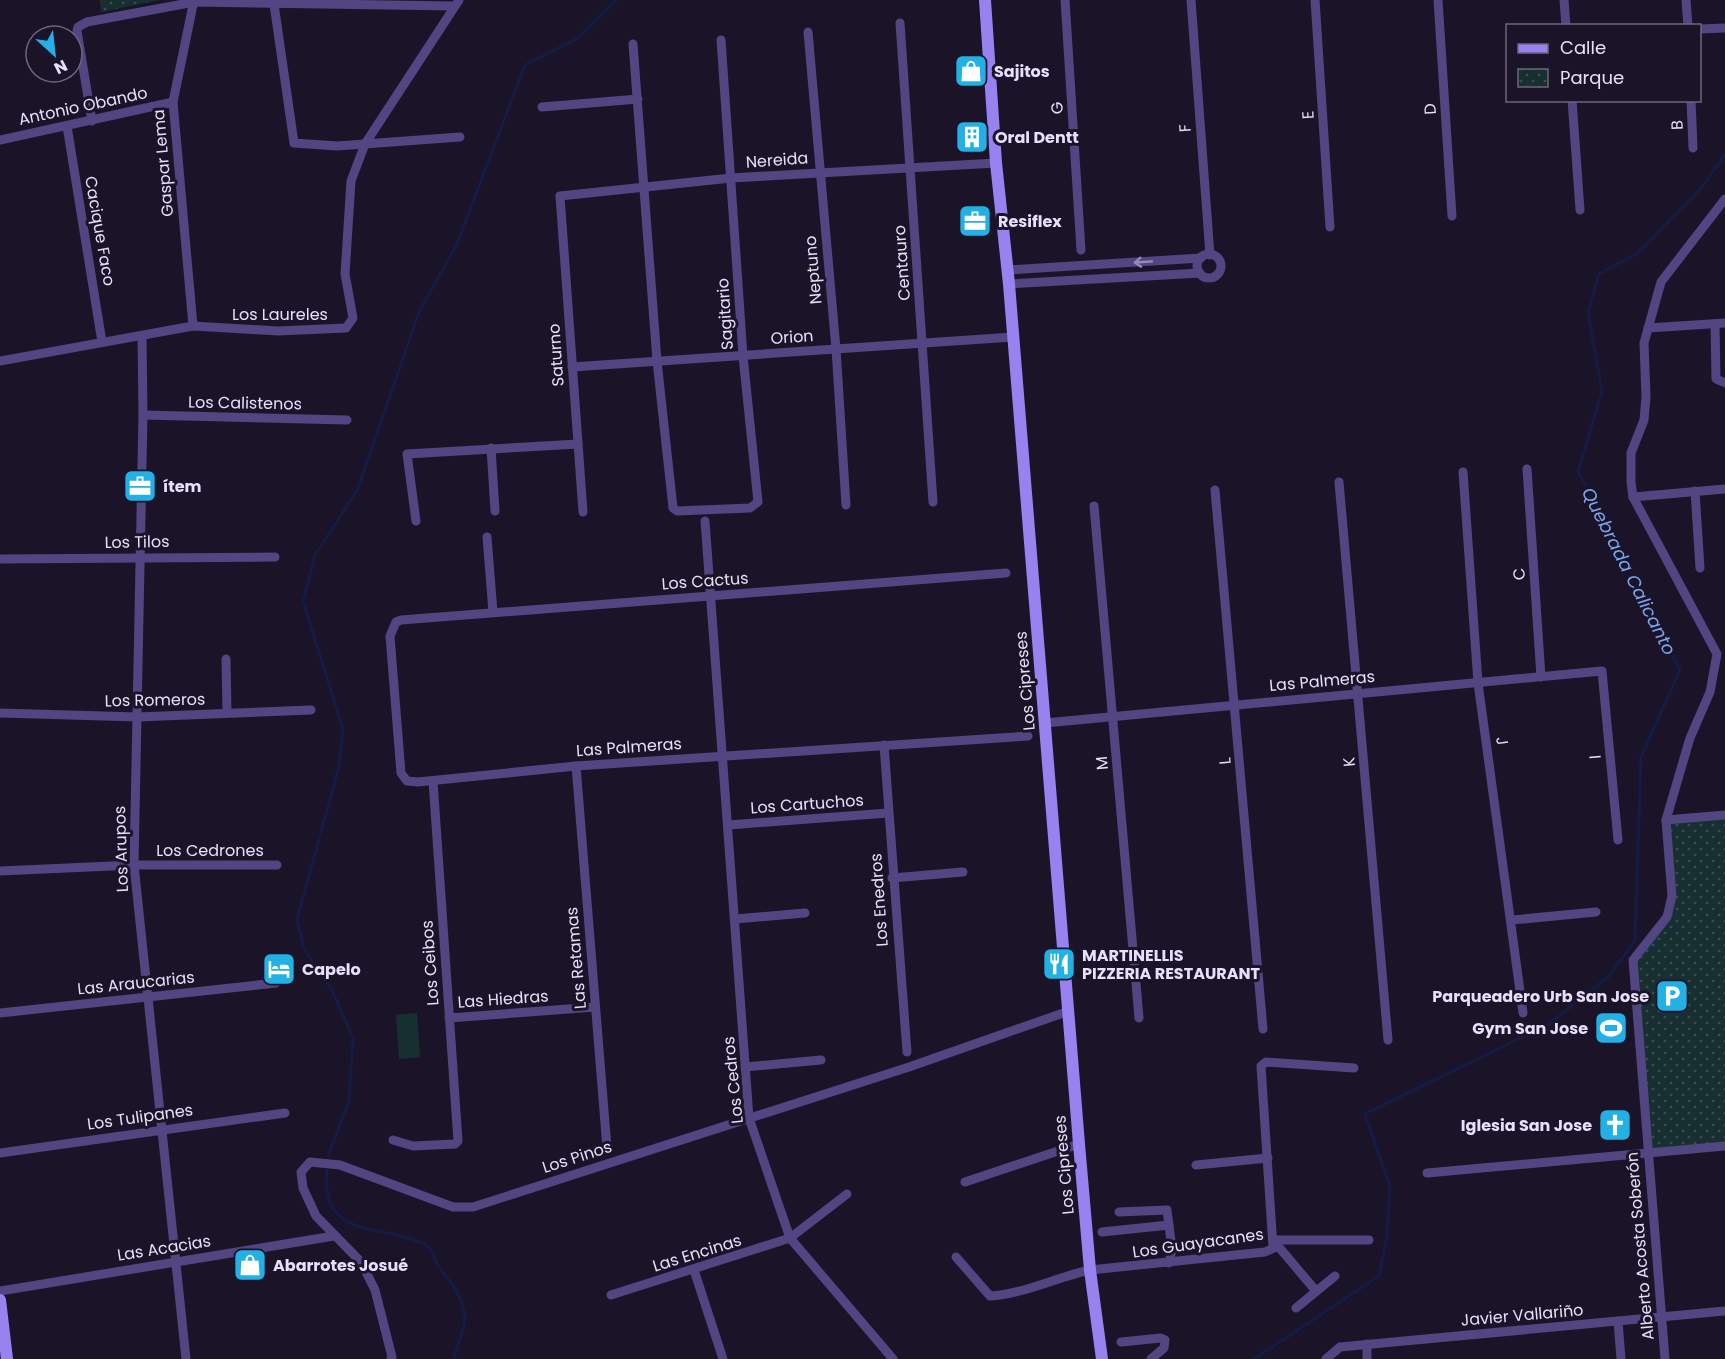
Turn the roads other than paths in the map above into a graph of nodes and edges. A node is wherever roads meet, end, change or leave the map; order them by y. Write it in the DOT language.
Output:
graph roads {
  1 [pos="985,0"];
  2 [pos="1065,0"];
  3 [pos="1191,0"];
  4 [pos="1315,0"];
  5 [pos="1438,0"];
  6 [pos="1564,0"];
  7 [pos="1686,0"];
  8 [pos="194,1"];
  9 [pos="457,3"];
  10 [pos="274,4"];
  11 [pos="900,23"];
  12 [pos="1566,24"];
  13 [pos="1688,24"];
  14 [pos="1725,28"];
  15 [pos="1701,29"];
  16 [pos="808,32"];
  17 [pos="721,40"];
  18 [pos="633,44"];
  19 [pos="638,99"];
  20 [pos="173,102"];
  21 [pos="1572,102"];
  22 [pos="1691,102"];
  23 [pos="542,107"];
  24 [pos="92,121"];
  25 [pos="67,126"];
  26 [pos="460,137"];
  27 [pos="0,140"];
  28 [pos="365,144"];
  29 [pos="1693,148"];
  30 [pos="996,163"];
  31 [pos="910,168"];
  32 [pos="819,172"];
  33 [pos="731,178"];
  34 [pos="645,186"];
  35 [pos="560,196"];
  36 [pos="1725,199"];
  37 [pos="1580,210"];
  38 [pos="1452,216"];
  39 [pos="1330,227"];
  40 [pos="1081,250"];
  41 [pos="1206,256"];
  42 [pos="1008,270"];
  43 [pos="1200,273"];
  44 [pos="1009,284"];
  45 [pos="1720,323"];
  46 [pos="193,326"];
  47 [pos="1648,328"];
  48 [pos="142,336"];
  49 [pos="1013,337"];
  50 [pos="102,342"];
  51 [pos="922,343"];
  52 [pos="836,349"];
  53 [pos="743,356"];
  54 [pos="0,361"];
  55 [pos="657,361"];
  56 [pos="572,367"];
  57 [pos="1725,383"];
  58 [pos="143,415"];
  59 [pos="347,420"];
  60 [pos="578,444"];
  61 [pos="491,448"];
  62 [pos="1527,469"];
  63 [pos="1463,472"];
  64 [pos="1339,482"];
  65 [pos="1725,489"];
  66 [pos="1215,490"];
  67 [pos="1695,491"];
  68 [pos="1633,497"];
  69 [pos="933,502"];
  70 [pos="846,505"];
  71 [pos="1094,506"];
  72 [pos="495,511"];
  73 [pos="583,512"];
  74 [pos="705,520"];
  75 [pos="416,521"];
  76 [pos="487,537"];
  77 [pos="140,557"];
  78 [pos="275,557"];
  79 [pos="0,559"];
  80 [pos="1700,568"];
  81 [pos="1006,573"];
  82 [pos="711,596"];
  83 [pos="493,612"];
  84 [pos="407,619"];
  85 [pos="1721,654"];
  86 [pos="226,659"];
  87 [pos="1602,671"];
  88 [pos="1541,677"];
  89 [pos="1479,683"];
  90 [pos="1358,693"];
  91 [pos="1235,703"];
  92 [pos="311,710"];
  93 [pos="0,713"];
  94 [pos="227,713"];
  95 [pos="1113,714"];
  96 [pos="138,717"];
  97 [pos="1045,723"];
  98 [pos="1028,736"];
  99 [pos="884,745"];
  100 [pos="722,755"];
  101 [pos="576,766"];
  102 [pos="433,781"];
  103 [pos="888,813"];
  104 [pos="1725,815"];
  105 [pos="1666,820"];
  106 [pos="729,825"];
  107 [pos="1618,840"];
  108 [pos="134,865"];
  109 [pos="277,866"];
  110 [pos="0,871"];
  111 [pos="963,872"];
  112 [pos="892,878"];
  113 [pos="1596,912"];
  114 [pos="805,913"];
  115 [pos="735,920"];
  116 [pos="1512,920"];
  117 [pos="276,983"];
  118 [pos="148,997"];
  119 [pos="595,1007"];
  120 [pos="1069,1011"];
  121 [pos="0,1013"];
  122 [pos="1523,1013"];
  123 [pos="449,1018"];
  124 [pos="1139,1018"];
  125 [pos="1263,1029"];
  126 [pos="1388,1040"];
  127 [pos="907,1052"];
  128 [pos="821,1060"];
  129 [pos="745,1066"];
  130 [pos="1354,1068"];
  131 [pos="285,1113"];
  132 [pos="748,1118"];
  133 [pos="162,1129"];
  134 [pos="393,1140"];
  135 [pos="1079,1144"];
  136 [pos="1725,1146"];
  137 [pos="607,1148"];
  138 [pos="0,1153"];
  139 [pos="1647,1153"];
  140 [pos="1268,1158"];
  141 [pos="1196,1165"];
  142 [pos="1427,1173"];
  143 [pos="965,1182"];
  144 [pos="847,1194"];
  145 [pos="1119,1212"];
  146 [pos="1169,1225"];
  147 [pos="1102,1232"];
  148 [pos="334,1236"];
  149 [pos="790,1238"];
  150 [pos="1369,1240"];
  151 [pos="1276,1243"];
  152 [pos="956,1257"];
  153 [pos="176,1261"];
  154 [pos="1169,1263"];
  155 [pos="694,1270"];
  156 [pos="1090,1270"];
  157 [pos="1335,1276"];
  158 [pos="0,1291"];
  159 [pos="1316,1291"];
  160 [pos="611,1294"];
  161 [pos="0,1300"];
  162 [pos="1296,1308"];
  163 [pos="1725,1311"];
  164 [pos="1661,1317"];
  165 [pos="1618,1321"];
  166 [pos="1121,1342"];
  167 [pos="1367,1344"];
  168 [pos="7,1359"];
  169 [pos="186,1359"];
  170 [pos="391,1359"];
  171 [pos="723,1359"];
  172 [pos="893,1359"];
  173 [pos="1102,1359"];
  174 [pos="1151,1359"];
  175 [pos="1326,1359"];
  176 [pos="1367,1359"];
  177 [pos="1621,1359"];
  178 [pos="1665,1359"];
  1 -- 30 [label="street, Los Cipreses"];
  2 -- 40 [label="street, G"];
  3 -- 41 [label="street, F"];
  4 -- 39 [label="street, E"];
  5 -- 38 [label="street, D"];
  6 -- 12 [label="street"];
  7 -- 13 [label="street"];
  8 -- 10 [label="street"];
  8 -- 20 [label="street, Gaspar Lema"];
  8 -- 24 [label="street"];
  9 -- 10 [label="street"];
  9 -- 28 [label="street, Los Laureles"];
  10 -- 28 [label="street"];
  11 -- 31 [label="street, Centauro"];
  14 -- 15 [label="street"];
  16 -- 32 [label="street, Neptuno"];
  17 -- 33 [label="street, Sagitario"];
  18 -- 19 [label="street"];
  19 -- 23 [label="street"];
  19 -- 34 [label="street"];
  20 -- 24 [label="street, Antonio Obando"];
  20 -- 46 [label="street, Gaspar Lema"];
  21 -- 37 [label="street"];
  22 -- 29 [label="street, B"];
  24 -- 25 [label="street, Antonio Obando"];
  25 -- 27 [label="street, Antonio Obando"];
  25 -- 50 [label="street, Cacique Faco"];
  26 -- 28 [label="street"];
  28 -- 46 [label="street, Los Laureles"];
  30 -- 31 [label="street, Nereida"];
  30 -- 42 [label="street, Los Cipreses"];
  31 -- 32 [label="street, Nereida"];
  31 -- 51 [label="street, Centauro"];
  32 -- 33 [label="street, Nereida"];
  32 -- 52 [label="street, Neptuno"];
  33 -- 34 [label="street, Nereida"];
  33 -- 53 [label="street, Sagitario"];
  34 -- 35 [label="street, Nereida"];
  34 -- 55 [label="street"];
  35 -- 56 [label="street, Saturno"];
  36 -- 47 [label="street"];
  41 -- 42 [label="street, one-way"];
  41 -- 43 [label="street"];
  41 -- 43 [label="street"];
  42 -- 44 [label="street, Los Cipreses"];
  43 -- 44 [label="street"];
  44 -- 49 [label="street, Los Cipreses"];
  45 -- 47 [label="street"];
  45 -- 57 [label="street"];
  46 -- 48 [label="street, Los Laureles"];
  47 -- 68 [label="street"];
  48 -- 50 [label="street, Los Laureles"];
  48 -- 58 [label="street, Los Arupos"];
  49 -- 51 [label="street, Orion"];
  49 -- 97 [label="street, Los Cipreses"];
  50 -- 54 [label="street, Los Laureles"];
  51 -- 52 [label="street, Orion"];
  51 -- 69 [label="street, Centauro"];
  52 -- 53 [label="street, Orion"];
  52 -- 70 [label="street, Neptuno"];
  53 -- 55 [label="street, Orion"];
  53 -- 55 [label="street, Sagitario"];
  55 -- 56 [label="street, Orion"];
  56 -- 60 [label="street, Saturno"];
  58 -- 59 [label="street, Los Calistenos"];
  58 -- 77 [label="street, Los Arupos"];
  60 -- 61 [label="street"];
  60 -- 73 [label="street, Saturno"];
  61 -- 72 [label="street"];
  61 -- 75 [label="street"];
  62 -- 88 [label="street, C"];
  63 -- 89 [label="street, J"];
  64 -- 90 [label="street, K"];
  65 -- 67 [label="street"];
  66 -- 91 [label="street, L"];
  67 -- 68 [label="street"];
  67 -- 80 [label="street"];
  68 -- 85 [label="street"];
  71 -- 95 [label="street, M"];
  74 -- 82 [label="street"];
  76 -- 83 [label="street"];
  77 -- 78 [label="street, Los Tilos"];
  77 -- 79 [label="street, Los Tilos"];
  77 -- 96 [label="street, Los Arupos"];
  81 -- 82 [label="street, Los Cactus"];
  82 -- 83 [label="street, Los Cactus"];
  82 -- 100 [label="street"];
  83 -- 84 [label="street, Los Cactus"];
  84 -- 102 [label="street, Las Palmeras"];
  85 -- 105 [label="street"];
  86 -- 94 [label="street"];
  87 -- 88 [label="street, Las Palmeras"];
  87 -- 107 [label="street, I"];
  88 -- 89 [label="street, Las Palmeras"];
  89 -- 90 [label="street, Las Palmeras"];
  89 -- 116 [label="street, J"];
  90 -- 91 [label="street, Las Palmeras"];
  90 -- 126 [label="street, K"];
  91 -- 95 [label="street, Las Palmeras"];
  91 -- 125 [label="street, L"];
  92 -- 94 [label="street, Los Romeros"];
  93 -- 96 [label="street, Los Romeros"];
  94 -- 96 [label="street, Los Romeros"];
  95 -- 97 [label="street, Las Palmeras"];
  95 -- 124 [label="street, M"];
  96 -- 108 [label="street, Los Arupos"];
  97 -- 120 [label="street, Los Cipreses"];
  98 -- 99 [label="street, Las Palmeras"];
  99 -- 100 [label="street, Las Palmeras"];
  99 -- 103 [label="street, Los Enedros"];
  100 -- 101 [label="street, Las Palmeras"];
  100 -- 106 [label="street, Los Cedros"];
  101 -- 102 [label="street, Las Palmeras"];
  101 -- 119 [label="street, Las Retamas"];
  102 -- 123 [label="street, Los Ceibos"];
  103 -- 106 [label="street, Los Cartuchos"];
  103 -- 112 [label="street, Los Enedros"];
  104 -- 105 [label="street"];
  105 -- 139 [label="street, Alberto Acosta Soberón"];
  106 -- 115 [label="street, Los Cedros"];
  108 -- 109 [label="street, Los Cedrones"];
  108 -- 110 [label="street, Los Cedrones"];
  108 -- 118 [label="street, Los Arupos"];
  111 -- 112 [label="street"];
  112 -- 127 [label="street, Los Enedros"];
  113 -- 116 [label="street"];
  114 -- 115 [label="street"];
  115 -- 129 [label="street, Los Cedros"];
  116 -- 122 [label="street, J"];
  117 -- 118 [label="street, Las Araucarias"];
  118 -- 121 [label="street, Las Araucarias"];
  118 -- 133 [label="street, Los Arupos"];
  119 -- 123 [label="street, Las Hiedras"];
  119 -- 137 [label="street, Las Retamas"];
  120 -- 132 [label="street, Los Pinos"];
  120 -- 135 [label="street, Los Cipreses"];
  123 -- 134 [label="street, Los Ceibos"];
  128 -- 129 [label="street"];
  129 -- 132 [label="street, Los Cedros"];
  130 -- 140 [label="street, Los Guayacanes"];
  131 -- 133 [label="street, Los Tulipanes"];
  132 -- 148 [label="street, Los Pinos"];
  132 -- 149 [label="street, Los Cedros"];
  133 -- 138 [label="street, Los Tulipanes"];
  133 -- 153 [label="street, Los Arupos"];
  135 -- 143 [label="street"];
  135 -- 156 [label="street, Los Cipreses"];
  136 -- 139 [label="street"];
  139 -- 142 [label="street"];
  139 -- 164 [label="street, Alberto Acosta Soberón"];
  140 -- 141 [label="street"];
  140 -- 151 [label="street, Los Guayacanes"];
  144 -- 149 [label="street, Las Encinas"];
  145 -- 146 [label="street"];
  146 -- 147 [label="street"];
  146 -- 154 [label="street"];
  148 -- 153 [label="street, Las Acacias"];
  148 -- 170 [label="street, Los Pinos"];
  149 -- 155 [label="street, Las Encinas"];
  149 -- 172 [label="street, Los Cedros"];
  150 -- 151 [label="street"];
  151 -- 154 [label="street, Los Guayacanes"];
  151 -- 159 [label="street"];
  152 -- 156 [label="street, Los Guayacanes"];
  153 -- 158 [label="street, Las Acacias"];
  153 -- 169 [label="street, Los Arupos"];
  154 -- 156 [label="street, Los Guayacanes"];
  155 -- 160 [label="street, Las Encinas"];
  155 -- 171 [label="street"];
  156 -- 173 [label="street, Los Cipreses"];
  157 -- 159 [label="street"];
  159 -- 162 [label="street"];
  161 -- 168 [label="street"];
  163 -- 164 [label="street, Javier Vallariño"];
  164 -- 165 [label="street, Javier Vallariño"];
  164 -- 178 [label="street, Alberto Acosta Soberón"];
  165 -- 167 [label="street, Javier Vallariño"];
  165 -- 177 [label="street"];
  166 -- 174 [label="street"];
  167 -- 175 [label="street, Javier Vallariño"];
  167 -- 176 [label="street"];
}
